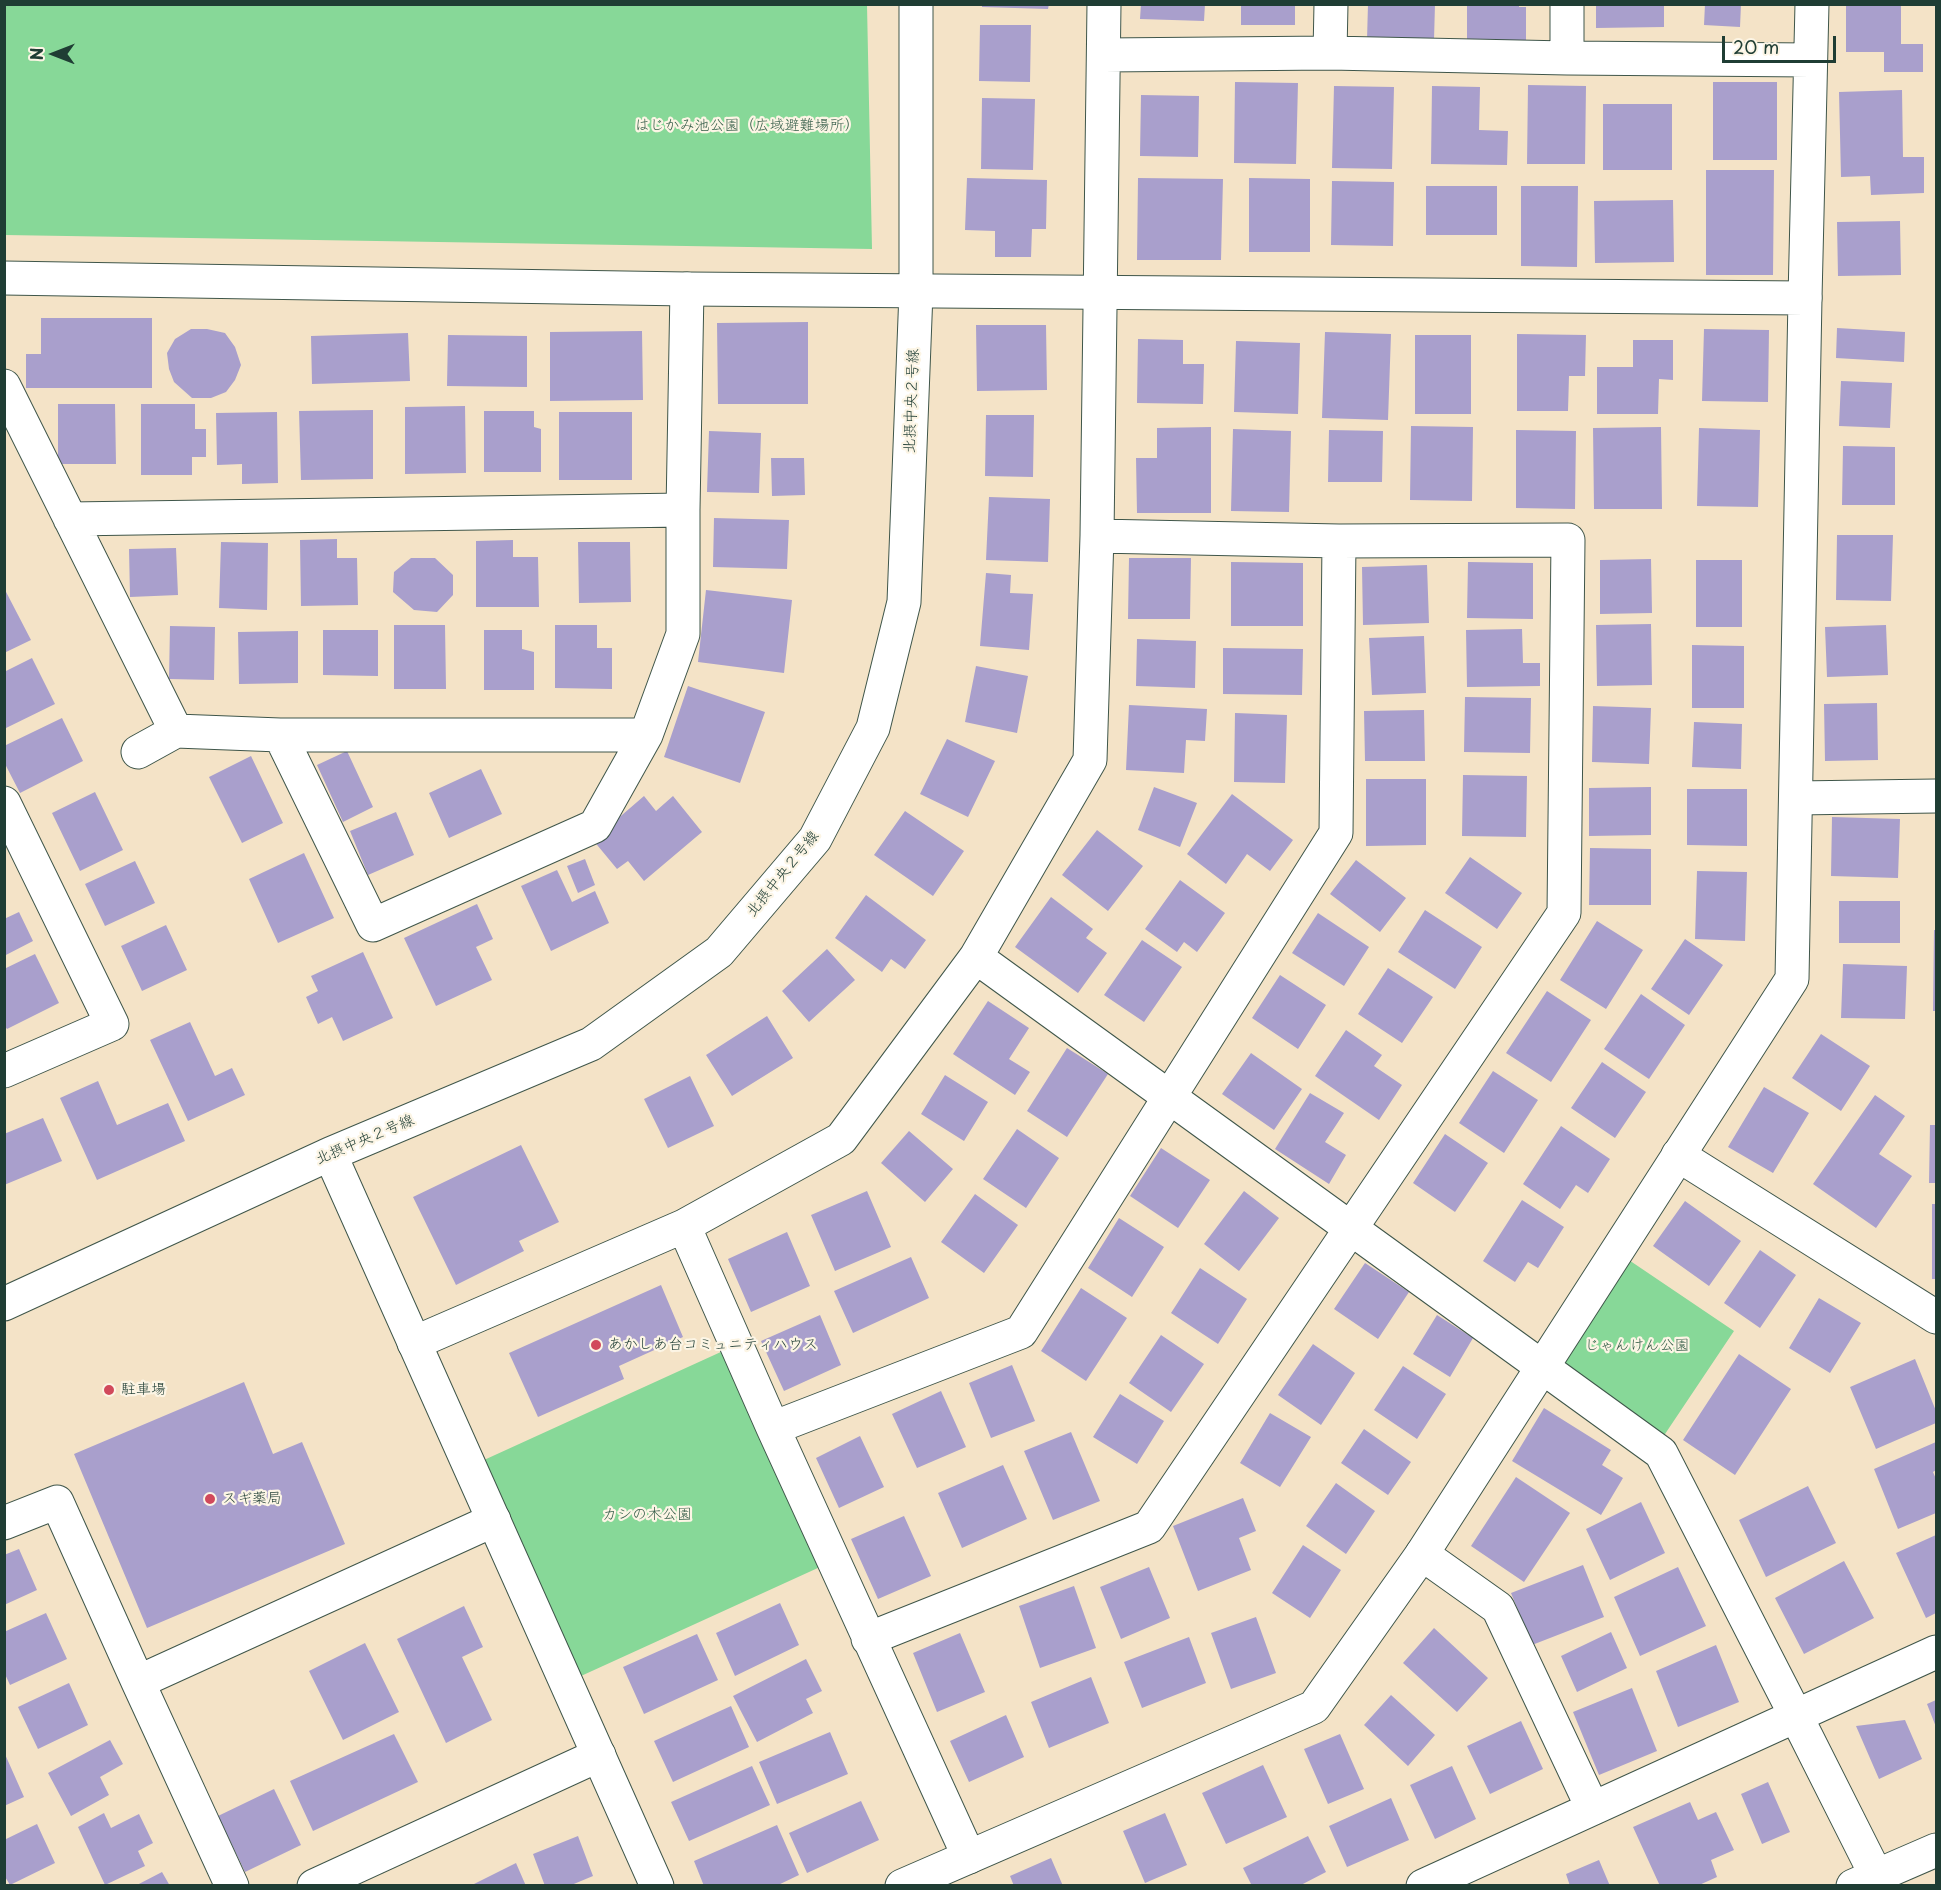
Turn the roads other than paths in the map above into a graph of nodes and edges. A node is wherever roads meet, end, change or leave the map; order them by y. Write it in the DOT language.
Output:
graph roads {
  1 [pos="916,4"];
  2 [pos="1104,4"];
  3 [pos="1330,4"];
  4 [pos="1567,4"];
  5 [pos="1812,4"];
  6 [pos="1330,53"];
  7 [pos="1104,55"];
  8 [pos="1567,58"];
  9 [pos="1810,60"];
  10 [pos="4,278"];
  11 [pos="687,290"];
  12 [pos="916,292"];
  13 [pos="1100,294"];
  14 [pos="1804,298"];
  15 [pos="4,386"];
  16 [pos="683,510"];
  17 [pos="70,519"];
  18 [pos="1097,536"];
  19 [pos="1339,541"];
  20 [pos="176,731"];
  21 [pos="280,735"];
  22 [pos="646,735"];
  23 [pos="138,752"];
  24 [pos="1936,796"];
  25 [pos="1796,798"];
  26 [pos="4,803"];
  27 [pos="976,957"];
  28 [pos="4,1071"];
  29 [pos="1169,1097"];
  30 [pos="330,1154"];
  31 [pos="1678,1155"];
  32 [pos="684,1226"];
  33 [pos="1350,1229"];
  34 [pos="4,1304"];
  35 [pos="1936,1317"];
  36 [pos="414,1343"];
  37 [pos="1542,1369"];
  38 [pos="773,1428"];
  39 [pos="494,1520"];
  40 [pos="4,1523"];
  41 [pos="1422,1554"];
  42 [pos="868,1639"];
  43 [pos="1936,1652"];
  44 [pos="138,1682"];
  45 [pos="1796,1716"];
  46 [pos="599,1755"];
  47 [pos="1592,1807"];
  48 [pos="1936,1850"];
  49 [pos="969,1857"];
  50 [pos="1864,1880"];
  51 [pos="232,1886"];
  52 [pos="314,1886"];
  53 [pos="657,1886"];
  54 [pos="902,1886"];
  55 [pos="1423,1886"];
  1 -- 12 [label="street, 北摂中央２号線"];
  2 -- 7 [label="street"];
  3 -- 6 [label="street"];
  4 -- 8 [label="street"];
  5 -- 9 [label="street"];
  6 -- 7 [label="street"];
  6 -- 8 [label="street"];
  7 -- 13 [label="street"];
  8 -- 9 [label="street"];
  9 -- 14 [label="street"];
  10 -- 11 [label="street"];
  11 -- 12 [label="street"];
  11 -- 16 [label="street"];
  12 -- 13 [label="street"];
  12 -- 30 [label="street, 北摂中央２号線"];
  13 -- 14 [label="street"];
  13 -- 18 [label="street"];
  14 -- 25 [label="street"];
  15 -- 17 [label="street"];
  16 -- 17 [label="street"];
  16 -- 22 [label="street"];
  17 -- 20 [label="street"];
  18 -- 19 [label="street"];
  18 -- 27 [label="street"];
  19 -- 29 [label="street"];
  19 -- 33 [label="street"];
  20 -- 21 [label="street"];
  20 -- 23 [label="street"];
  21 -- 22 [label="street"];
  21 -- 22 [label="street"];
  24 -- 25 [label="street"];
  25 -- 31 [label="street"];
  26 -- 28 [label="street"];
  27 -- 29 [label="street"];
  27 -- 32 [label="street"];
  29 -- 33 [label="street"];
  29 -- 38 [label="street"];
  30 -- 34 [label="street, 北摂中央２号線"];
  30 -- 36 [label="street"];
  31 -- 35 [label="street"];
  31 -- 37 [label="street"];
  32 -- 36 [label="street"];
  32 -- 38 [label="street"];
  33 -- 37 [label="street"];
  33 -- 42 [label="street"];
  36 -- 39 [label="street"];
  37 -- 41 [label="street"];
  37 -- 45 [label="street"];
  38 -- 42 [label="street"];
  39 -- 44 [label="street"];
  39 -- 46 [label="street"];
  40 -- 44 [label="street"];
  41 -- 47 [label="street"];
  41 -- 49 [label="street"];
  42 -- 49 [label="street"];
  43 -- 45 [label="street"];
  44 -- 51 [label="street"];
  45 -- 47 [label="street"];
  45 -- 50 [label="street"];
  46 -- 52 [label="street"];
  46 -- 53 [label="street"];
  47 -- 55 [label="street"];
  48 -- 50 [label="street"];
  49 -- 54 [label="street"];
}
